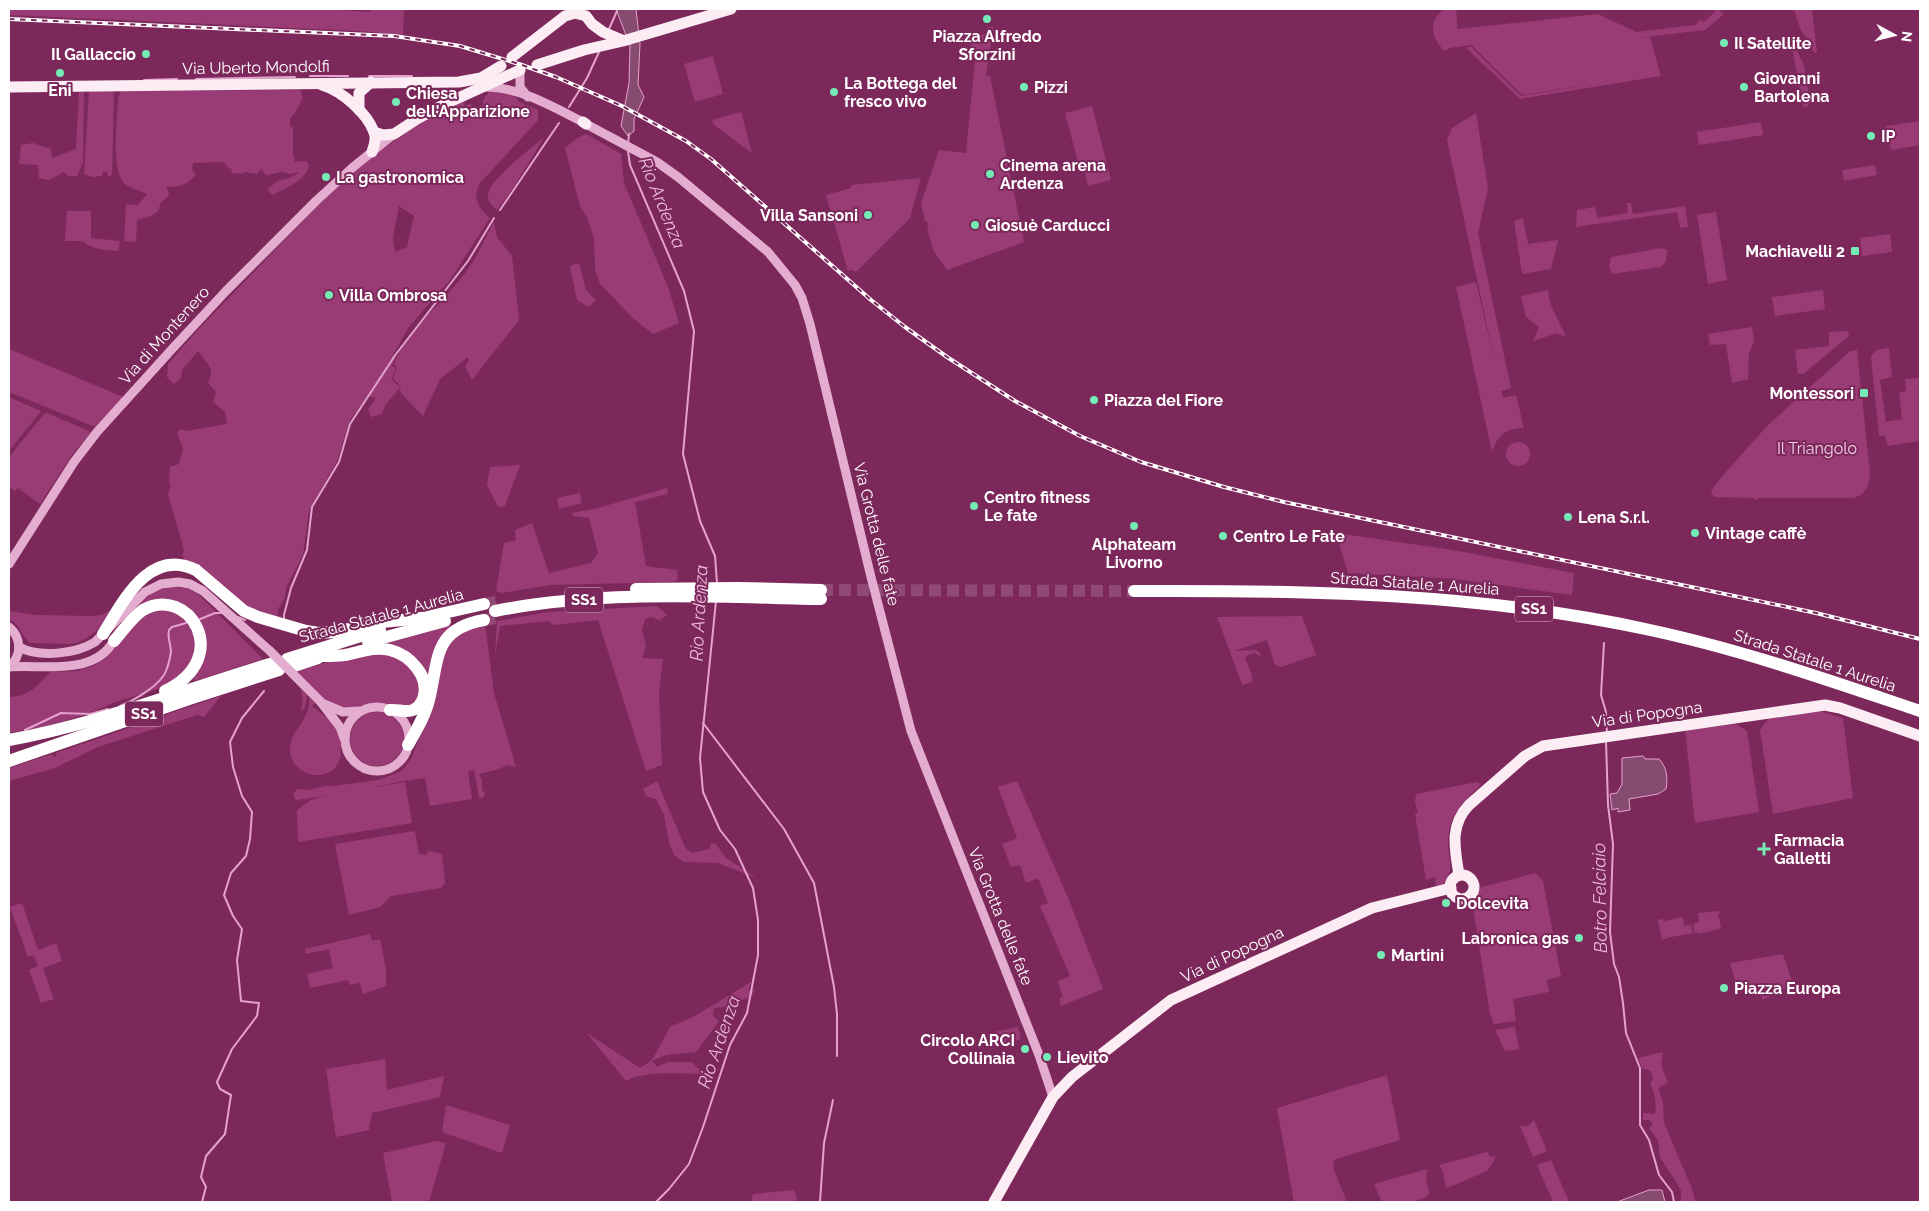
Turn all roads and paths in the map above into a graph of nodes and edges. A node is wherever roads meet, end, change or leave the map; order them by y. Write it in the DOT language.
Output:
graph roads {
  1 [pos="731,9"];
  2 [pos="592,24"];
  3 [pos="624,40"];
  4 [pos="584,50"];
  5 [pos="512,57"];
  6 [pos="538,65"];
  7 [pos="501,66"];
  8 [pos="520,70"];
  9 [pos="371,82"];
  10 [pos="316,83"];
  11 [pos="9,87"];
  12 [pos="480,87"];
  13 [pos="528,97"];
  14 [pos="359,110"];
  15 [pos="374,132"];
  16 [pos="394,134"];
  17 [pos="372,152"];
  18 [pos="9,564"];
  19 [pos="674,593"];
  20 [pos="821,595"];
  21 [pos="490,611"];
  22 [pos="422,618"];
  23 [pos="9,627"];
  24 [pos="109,638"];
  25 [pos="19,647"];
  26 [pos="322,656"];
  27 [pos="274,662"];
  28 [pos="9,667"];
  29 [pos="321,702"];
  30 [pos="134,707"];
  31 [pos="390,710"];
  32 [pos="361,711"];
  33 [pos="1920,711"];
  34 [pos="1920,720"];
  35 [pos="1920,736"];
  36 [pos="9,740"];
  37 [pos="345,740"];
  38 [pos="408,745"];
  39 [pos="9,761"];
  40 [pos="1459,875"];
  41 [pos="1451,888"];
  42 [pos="1053,1097"];
  43 [pos="994,1202"];
  1 -- 3 [label="main road"];
  2 -- 3 [label="main road"];
  2 -- 4 [label="main road"];
  2 -- 5 [label="main road"];
  3 -- 4 [label="main road"];
  4 -- 6 [label="main road"];
  7 -- 9 [label="main road, Via Uberto Mondolfi"];
  8 -- 12 [label="main road, Via di Montenero"];
  8 -- 13 [label="street"];
  9 -- 10 [label="main road, Via Uberto Mondolfi"];
  9 -- 14 [label="main road"];
  10 -- 11 [label="main road, Via Uberto Mondolfi"];
  10 -- 14 [label="main road"];
  12 -- 13 [label="street, Via Grotta delle fate"];
  12 -- 16 [label="main road, Via di Montenero"];
  13 -- 42 [label="street, Via Grotta delle fate"];
  14 -- 15 [label="main road"];
  15 -- 16 [label="main road"];
  15 -- 17 [label="main road"];
  16 -- 17 [label="street, Via di Montenero"];
  17 -- 18 [label="street, Via di Montenero"];
  19 -- 20 [label="highway, Strada Statale 1 Aurelia / SS1"];
  19 -- 21 [label="highway, Strada Statale 1 Aurelia / SS1"];
  19 -- 21 [label="highway, Strada Statale 1 Aurelia / SS1"];
  21 -- 22 [label="highway, Strada Statale 1 Aurelia / SS1"];
  21 -- 26 [label="highway, Strada Statale 1 Aurelia / SS1"];
  21 -- 38 [label="highway"];
  22 -- 24 [label="highway"];
  22 -- 26 [label="highway, Strada Statale 1 Aurelia / SS1"];
  23 -- 25 [label="street"];
  24 -- 25 [label="street"];
  24 -- 27 [label="street"];
  24 -- 28 [label="street"];
  24 -- 30 [label="highway"];
  25 -- 28 [label="street"];
  26 -- 31 [label="highway"];
  27 -- 29 [label="street, bridge"];
  27 -- 30 [label="highway, SS1"];
  27 -- 39 [label="highway, SS1"];
  29 -- 32 [label="street"];
  29 -- 37 [label="street"];
  30 -- 36 [label="highway, SS1"];
  31 -- 32 [label="street"];
  31 -- 38 [label="street"];
  32 -- 37 [label="street"];
  33 -- 34 [label="highway, Strada Statale 1 Aurelia / SS1"];
  35 -- 40 [label="main road, Via di Popogna"];
  37 -- 38 [label="street"];
  40 -- 41 [label="main road"];
  40 -- 41 [label="main road"];
  41 -- 42 [label="main road, Via di Popogna"];
  42 -- 43 [label="main road, Via di Popogna"];
}
